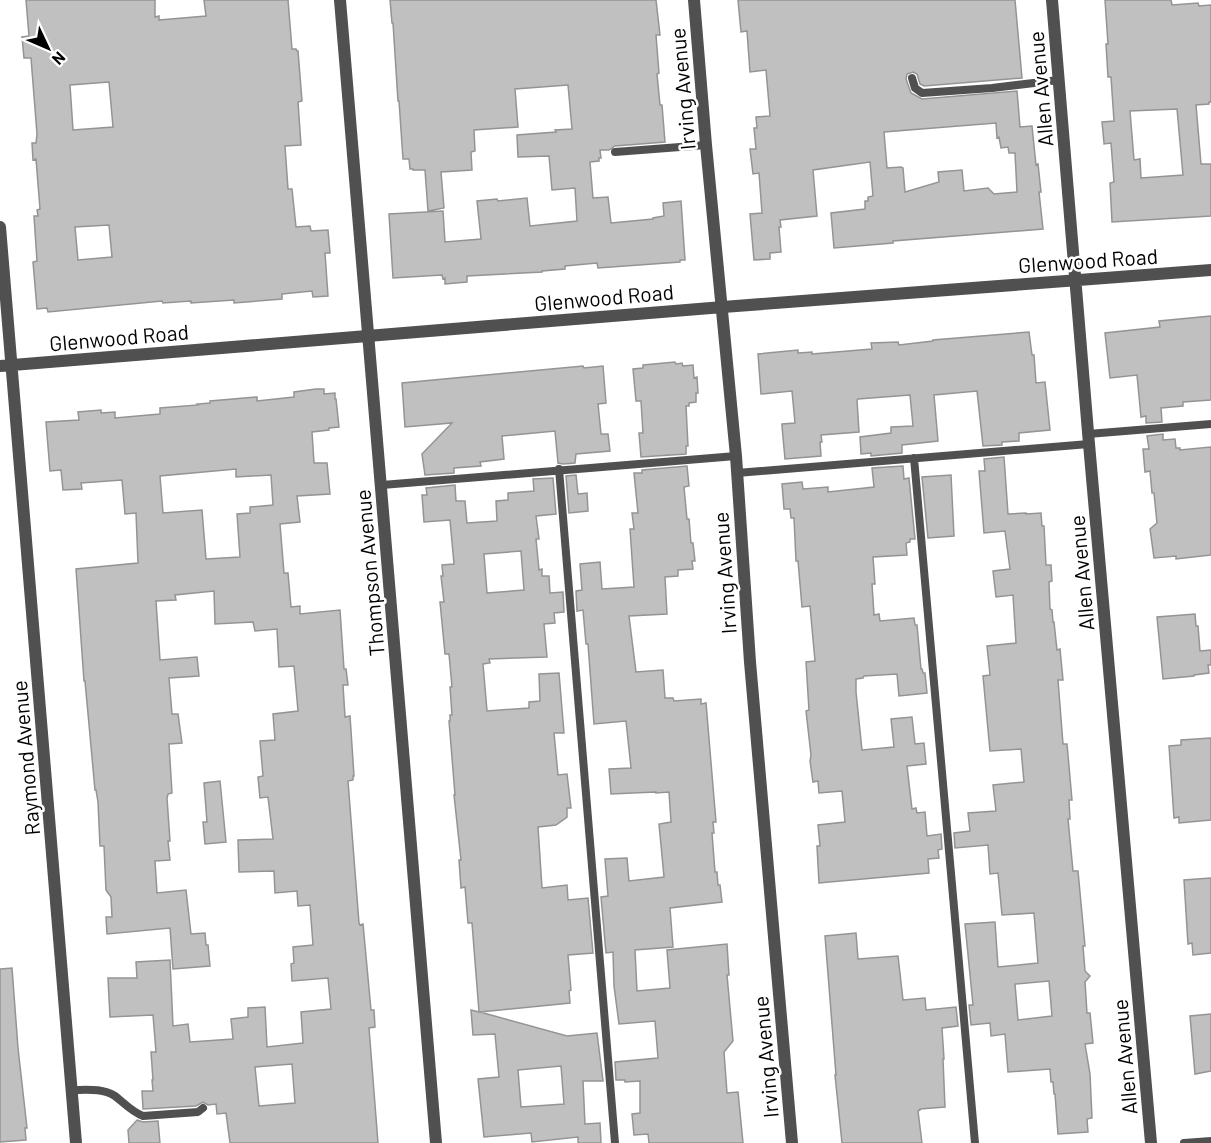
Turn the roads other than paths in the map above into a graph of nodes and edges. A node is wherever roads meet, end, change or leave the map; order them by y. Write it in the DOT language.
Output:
graph roads {
  1 [pos="340,0"];
  2 [pos="694,0"];
  3 [pos="1052,0"];
  4 [pos="912,78"];
  5 [pos="1059,80"];
  6 [pos="706,145"];
  7 [pos="615,152"];
  8 [pos="0,227"];
  9 [pos="1211,270"];
  10 [pos="1075,280"];
  11 [pos="723,307"];
  12 [pos="368,337"];
  13 [pos="6,366"];
  14 [pos="1211,424"];
  15 [pos="1088,439"];
  16 [pos="736,456"];
  17 [pos="914,458"];
  18 [pos="559,469"];
  19 [pos="737,473"];
  20 [pos="381,484"];
  21 [pos="72,1090"];
  22 [pos="203,1108"];
  23 [pos="1211,1141"];
  24 [pos="76,1143"];
  25 [pos="436,1143"];
  26 [pos="615,1143"];
  27 [pos="792,1143"];
  28 [pos="975,1143"];
  29 [pos="1151,1143"];
  30 [pos="1184,1143"];
  1 -- 12 [label="street, Thompson Avenue"];
  2 -- 6 [label="street, Irving Avenue"];
  3 -- 5 [label="street, Allen Avenue"];
  4 -- 5 [label="lane"];
  5 -- 10 [label="street, Allen Avenue"];
  6 -- 7 [label="lane"];
  6 -- 11 [label="street, Irving Avenue"];
  8 -- 13 [label="street, Raymond Avenue"];
  9 -- 10 [label="street, Glenwood Road"];
  10 -- 11 [label="street, Glenwood Road"];
  10 -- 15 [label="street, Allen Avenue"];
  11 -- 12 [label="street, Glenwood Road"];
  11 -- 16 [label="street, Irving Avenue"];
  12 -- 13 [label="street, Glenwood Road"];
  12 -- 20 [label="street, Thompson Avenue"];
  13 -- 21 [label="street, Raymond Avenue"];
  14 -- 15 [label="lane"];
  15 -- 17 [label="lane"];
  15 -- 29 [label="street, Allen Avenue"];
  16 -- 18 [label="lane"];
  16 -- 19 [label="street, Irving Avenue"];
  17 -- 19 [label="lane"];
  17 -- 28 [label="lane"];
  18 -- 20 [label="lane"];
  18 -- 26 [label="lane"];
  19 -- 27 [label="street, Irving Avenue"];
  20 -- 25 [label="street, Thompson Avenue"];
  21 -- 22 [label="lane"];
  21 -- 24 [label="street, Raymond Avenue"];
  23 -- 30 [label="lane"];
}
